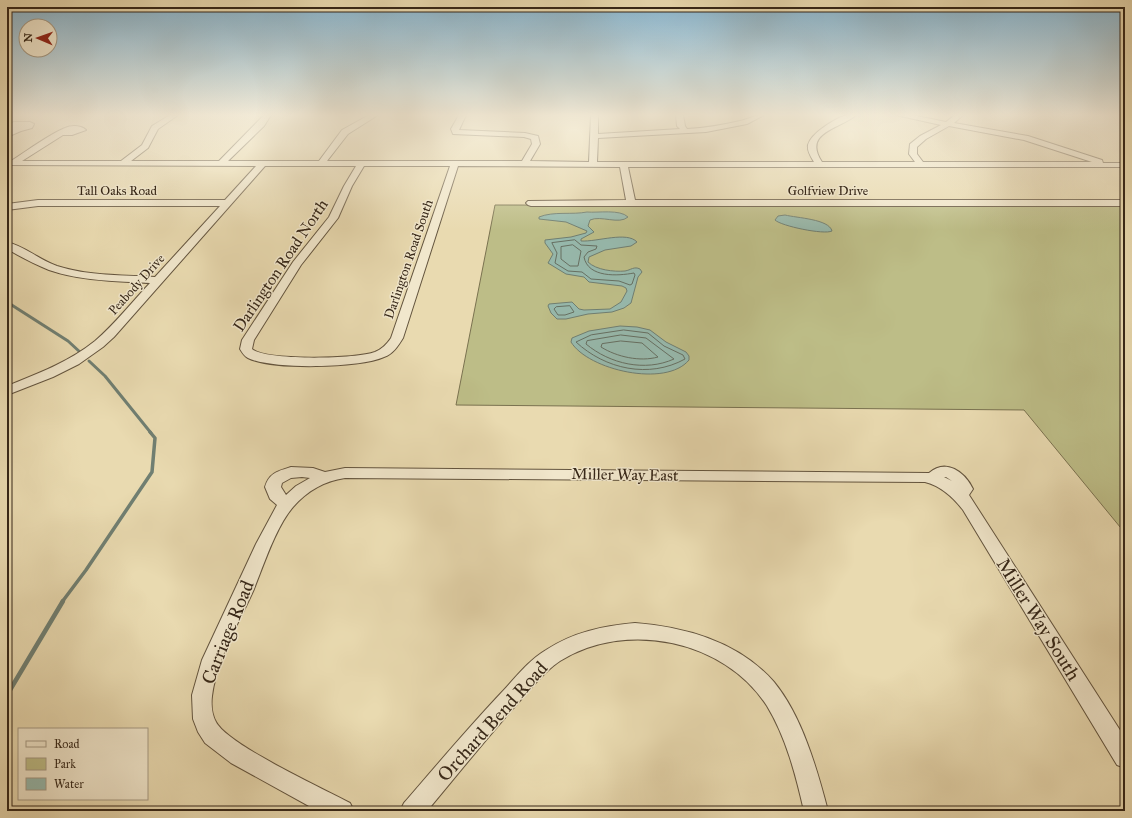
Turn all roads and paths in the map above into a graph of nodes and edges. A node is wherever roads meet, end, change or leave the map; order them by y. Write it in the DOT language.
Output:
graph roads {
  1 [pos="27,153"];
  2 [pos="126,153"];
  3 [pos="135,153"];
  4 [pos="231,153"];
  5 [pos="330,153"];
  6 [pos="531,153"];
  7 [pos="593,153"];
  8 [pos="814,153"];
  9 [pos="913,153"];
  10 [pos="1074,153"];
  11 [pos="10,163"];
  12 [pos="111,163"];
  13 [pos="123,163"];
  14 [pos="220,164"];
  15 [pos="262,164"];
  16 [pos="322,164"];
  17 [pos="361,164"];
  18 [pos="455,164"];
  19 [pos="525,164"];
  20 [pos="593,165"];
  21 [pos="624,165"];
  22 [pos="820,165"];
  23 [pos="921,165"];
  24 [pos="1104,165"];
  25 [pos="1125,165"];
  26 [pos="226,203"];
  27 [pos="531,203"];
  28 [pos="631,203"];
  29 [pos="1125,203"];
  30 [pos="7,207"];
  31 [pos="7,245"];
  32 [pos="158,280"];
  33 [pos="378,355"];
  34 [pos="7,391"];
  35 [pos="324,477"];
  36 [pos="947,486"];
  37 [pos="304,488"];
  38 [pos="286,505"];
  39 [pos="1125,758"];
  40 [pos="342,811"];
  41 [pos="412,811"];
  42 [pos="816,811"];
  1 -- 11 [label="street"];
  2 -- 12 [label="street"];
  3 -- 13 [label="street"];
  4 -- 14 [label="street"];
  5 -- 16 [label="street"];
  6 -- 19 [label="street"];
  7 -- 20 [label="street"];
  8 -- 22 [label="street"];
  9 -- 23 [label="street"];
  10 -- 24 [label="street"];
  11 -- 12 [label="street"];
  12 -- 13 [label="street"];
  13 -- 14 [label="street"];
  14 -- 15 [label="street"];
  15 -- 16 [label="street"];
  15 -- 26 [label="street, Peabody Drive"];
  16 -- 17 [label="street"];
  17 -- 18 [label="street"];
  17 -- 33 [label="street, Darlington Road North"];
  18 -- 19 [label="street"];
  18 -- 33 [label="street, Darlington Road South"];
  19 -- 20 [label="street"];
  20 -- 21 [label="street"];
  21 -- 22 [label="street"];
  21 -- 28 [label="street"];
  22 -- 23 [label="street"];
  23 -- 24 [label="street"];
  24 -- 25 [label="street"];
  26 -- 30 [label="street, Tall Oaks Road"];
  26 -- 32 [label="street, Peabody Drive"];
  27 -- 28 [label="street, Golfview Drive"];
  28 -- 29 [label="street, Golfview Drive"];
  31 -- 32 [label="street"];
  32 -- 34 [label="street, Peabody Drive"];
  35 -- 36 [label="street, Miller Way East"];
  35 -- 37 [label="street, Miller Way East"];
  35 -- 38 [label="street"];
  36 -- 39 [label="street, Miller Way South"];
  37 -- 38 [label="street, Carriage Road"];
  38 -- 40 [label="street, Carriage Road"];
  41 -- 42 [label="street, Orchard Bend Road"];
}
